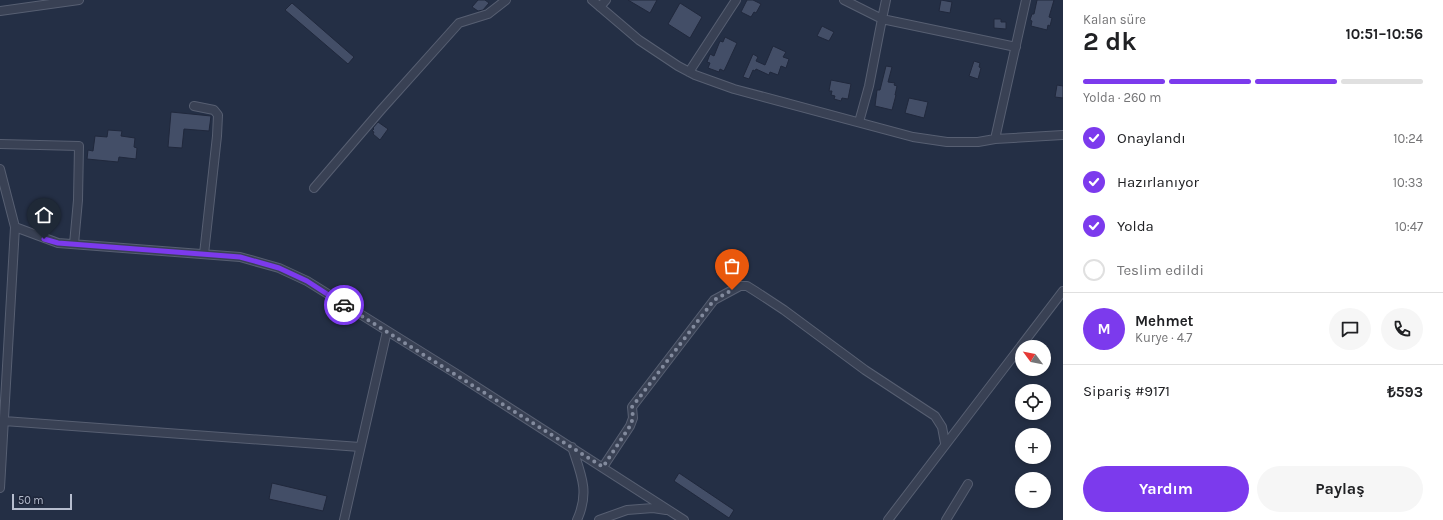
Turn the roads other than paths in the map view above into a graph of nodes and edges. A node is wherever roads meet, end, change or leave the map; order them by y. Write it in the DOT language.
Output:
graph roads {
  1 [pos="79,0"];
  2 [pos="506,0"];
  3 [pos="592,0"];
  4 [pos="606,0"];
  5 [pos="736,0"];
  6 [pos="844,0"];
  7 [pos="886,0"];
  8 [pos="1026,0"];
  9 [pos="600,7"];
  10 [pos="0,11"];
  11 [pos="882,19"];
  12 [pos="1016,48"];
  13 [pos="689,72"];
  14 [pos="194,106"];
  15 [pos="859,122"];
  16 [pos="1063,135"];
  17 [pos="995,140"];
  18 [pos="0,144"];
  19 [pos="0,169"];
  20 [pos="314,188"];
  21 [pos="15,228"];
  22 [pos="74,244"];
  23 [pos="204,254"];
  24 [pos="1063,291"];
  25 [pos="387,331"];
  26 [pos="4,421"];
  27 [pos="945,443"];
  28 [pos="360,447"];
  29 [pos="572,447"];
  30 [pos="603,467"];
  31 [pos="968,484"];
  32 [pos="0,488"];
  33 [pos="669,510"];
  34 [pos="344,520"];
  35 [pos="578,520"];
  36 [pos="599,520"];
  37 [pos="684,520"];
  38 [pos="888,520"];
  39 [pos="946,520"];
  1 -- 10 [label="street"];
  2 -- 20 [label="street"];
  3 -- 9 [label="street"];
  4 -- 9 [label="street"];
  5 -- 13 [label="street"];
  6 -- 11 [label="street"];
  7 -- 11 [label="street"];
  8 -- 12 [label="street"];
  9 -- 13 [label="street"];
  11 -- 12 [label="street"];
  11 -- 15 [label="street"];
  12 -- 17 [label="street"];
  13 -- 15 [label="street"];
  14 -- 23 [label="street"];
  15 -- 17 [label="street"];
  16 -- 17 [label="street"];
  18 -- 22 [label="street"];
  19 -- 21 [label="street"];
  21 -- 22 [label="street"];
  21 -- 26 [label="street"];
  22 -- 23 [label="street"];
  23 -- 25 [label="street"];
  24 -- 27 [label="street"];
  25 -- 28 [label="street"];
  25 -- 29 [label="street"];
  26 -- 28 [label="street"];
  26 -- 32 [label="street"];
  27 -- 30 [label="street"];
  27 -- 38 [label="street"];
  28 -- 34 [label="street"];
  29 -- 30 [label="street"];
  29 -- 35 [label="street"];
  30 -- 33 [label="street"];
  31 -- 39 [label="street"];
  33 -- 36 [label="street"];
  33 -- 37 [label="street"];
}
